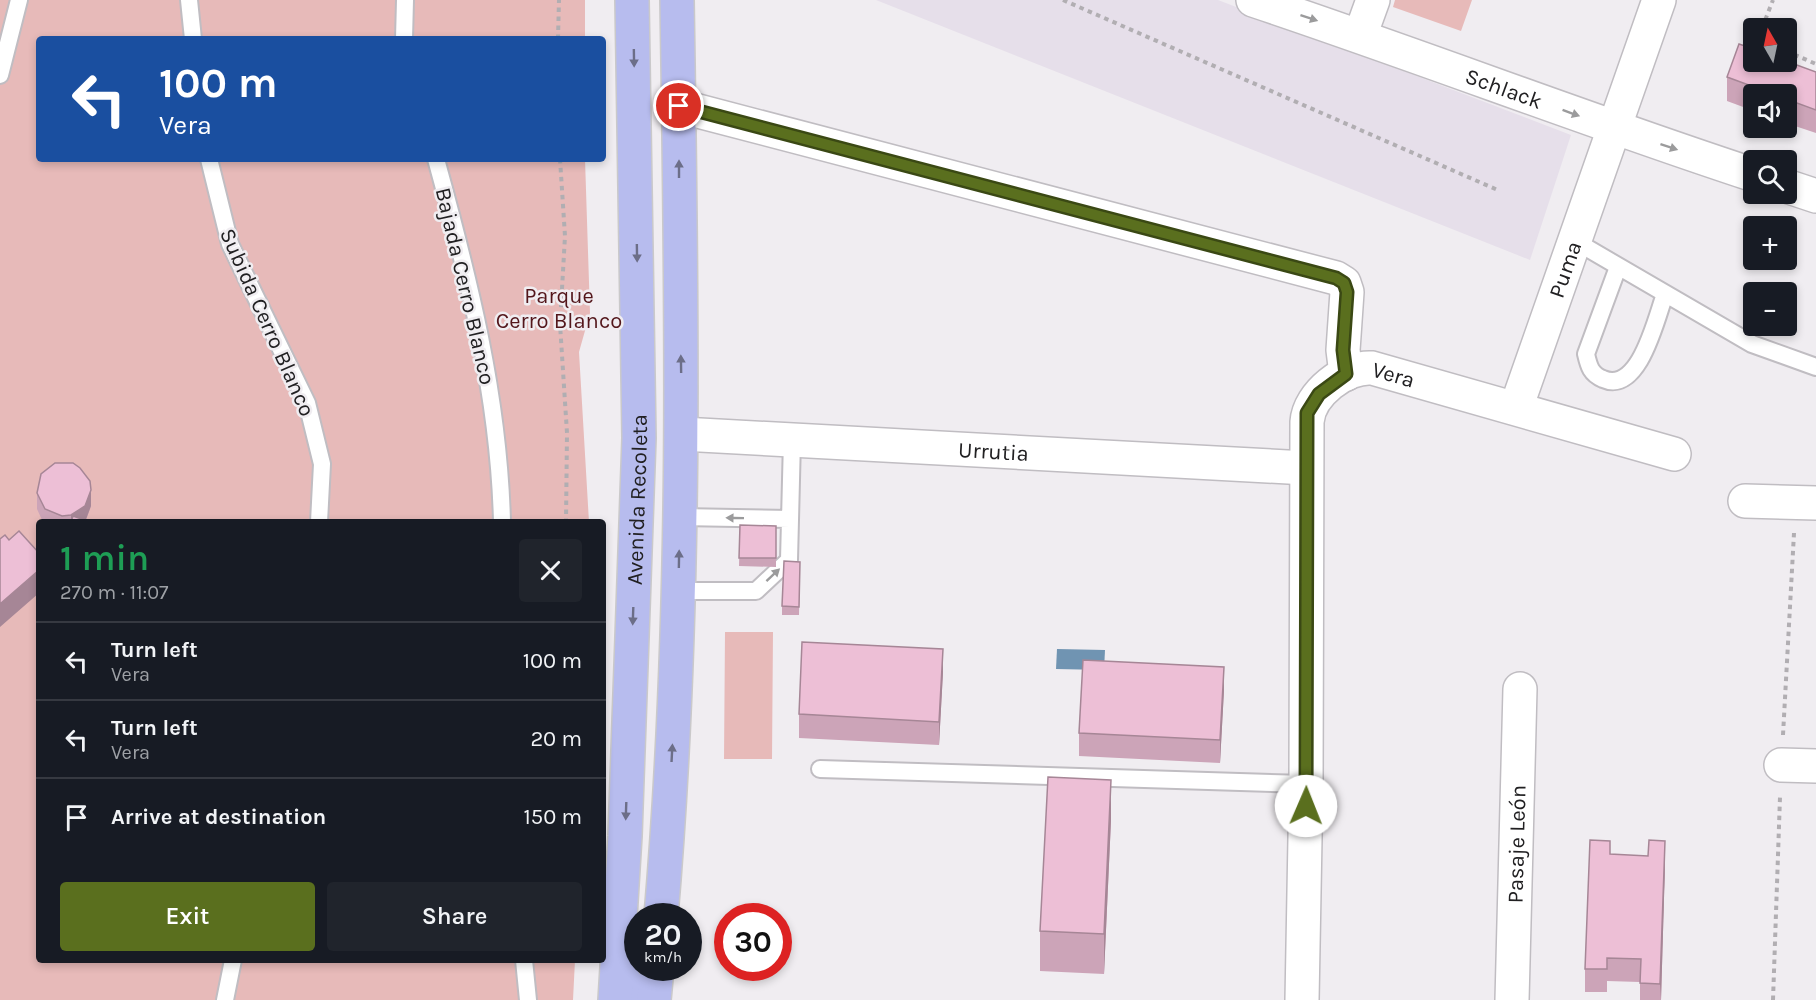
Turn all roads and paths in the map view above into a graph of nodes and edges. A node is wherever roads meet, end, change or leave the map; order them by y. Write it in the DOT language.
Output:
graph roads {
  1 [pos="19,0"];
  2 [pos="189,0"];
  3 [pos="405,0"];
  4 [pos="559,0"];
  5 [pos="632,0"];
  6 [pos="677,0"];
  7 [pos="1062,0"];
  8 [pos="1254,0"];
  9 [pos="1373,0"];
  10 [pos="1659,0"];
  11 [pos="1773,0"];
  12 [pos="1766,18"];
  13 [pos="193,36"];
  14 [pos="404,36"];
  15 [pos="558,36"];
  16 [pos="1360,36"];
  17 [pos="1797,56"];
  18 [pos="1816,64"];
  19 [pos="0,75"];
  20 [pos="679,106"];
  21 [pos="1614,129"];
  22 [pos="210,162"];
  23 [pos="437,162"];
  24 [pos="560,162"];
  25 [pos="1743,171"];
  26 [pos="1797,190"];
  27 [pos="1500,191"];
  28 [pos="1816,196"];
  29 [pos="1575,241"];
  30 [pos="1618,267"];
  31 [pos="1665,294"];
  32 [pos="1816,367"];
  33 [pos="1346,374"];
  34 [pos="638,404"];
  35 [pos="1516,408"];
  36 [pos="681,434"];
  37 [pos="792,440"];
  38 [pos="1674,454"];
  39 [pos="1306,468"];
  40 [pos="1745,501"];
  41 [pos="1816,503"];
  42 [pos="680,517"];
  43 [pos="319,519"];
  44 [pos="501,519"];
  45 [pos="566,519"];
  46 [pos="790,519"];
  47 [pos="679,591"];
  48 [pos="1520,689"];
  49 [pos="1781,765"];
  50 [pos="1816,766"];
  51 [pos="820,769"];
  52 [pos="1306,784"];
  53 [pos="662,903"];
  54 [pos="232,963"];
  55 [pos="524,963"];
  56 [pos="617,968"];
  57 [pos="656,981"];
  58 [pos="225,1000"];
  59 [pos="528,1000"];
  60 [pos="615,1000"];
  61 [pos="654,1000"];
  62 [pos="662,1000"];
  63 [pos="1302,1000"];
  64 [pos="1512,1000"];
  1 -- 19 [label="lane"];
  2 -- 13 [label="lane"];
  3 -- 14 [label="lane"];
  4 -- 15 [label="path"];
  5 -- 34 [label="main road, Avenida Recoleta, one-way"];
  6 -- 20 [label="main road, Avenida Recoleta"];
  7 -- 27 [label="path"];
  8 -- 16 [label="street, Schlack, one-way"];
  9 -- 16 [label="street"];
  10 -- 21 [label="street, Puma"];
  11 -- 12 [label="path"];
  16 -- 21 [label="street, Schlack, one-way"];
  17 -- 18 [label="path"];
  20 -- 33 [label="street, Vera"];
  36 -- 20 [label="main road, Avenida Recoleta, one-way"];
  21 -- 25 [label="street, Schlack, one-way"];
  21 -- 29 [label="street, Puma"];
  22 -- 43 [label="lane, Subida Cerro Blanco"];
  23 -- 44 [label="lane, Bajada Cerro Blanco"];
  24 -- 45 [label="path"];
  26 -- 28 [label="street"];
  29 -- 30 [label="lane"];
  29 -- 35 [label="street, Puma"];
  30 -- 31 [label="lane"];
  30 -- 31 [label="lane"];
  31 -- 32 [label="lane"];
  33 -- 35 [label="street, Vera"];
  33 -- 39 [label="street"];
  34 -- 36 [label="main road"];
  34 -- 56 [label="main road, Avenida Recoleta, one-way"];
  35 -- 38 [label="street, Vera"];
  36 -- 37 [label="street, Urrutia"];
  36 -- 42 [label="main road, Avenida Recoleta"];
  37 -- 39 [label="street, Urrutia"];
  37 -- 46 [label="lane"];
  39 -- 52 [label="street"];
  40 -- 41 [label="street"];
  46 -- 42 [label="lane, one-way"];
  47 -- 42 [label="main road, Avenida Recoleta, one-way"];
  47 -- 46 [label="lane, one-way"];
  53 -- 47 [label="main road, Avenida Recoleta, one-way"];
  48 -- 64 [label="street, Pasaje León"];
  49 -- 50 [label="street"];
  51 -- 52 [label="lane"];
  52 -- 63 [label="street"];
  54 -- 58 [label="lane"];
  55 -- 59 [label="lane"];
  56 -- 60 [label="main road, Avenida Recoleta"];
  56 -- 61 [label="main road"];
  57 -- 61 [label="main road"];
  61 -- 62 [label="street"];
}
